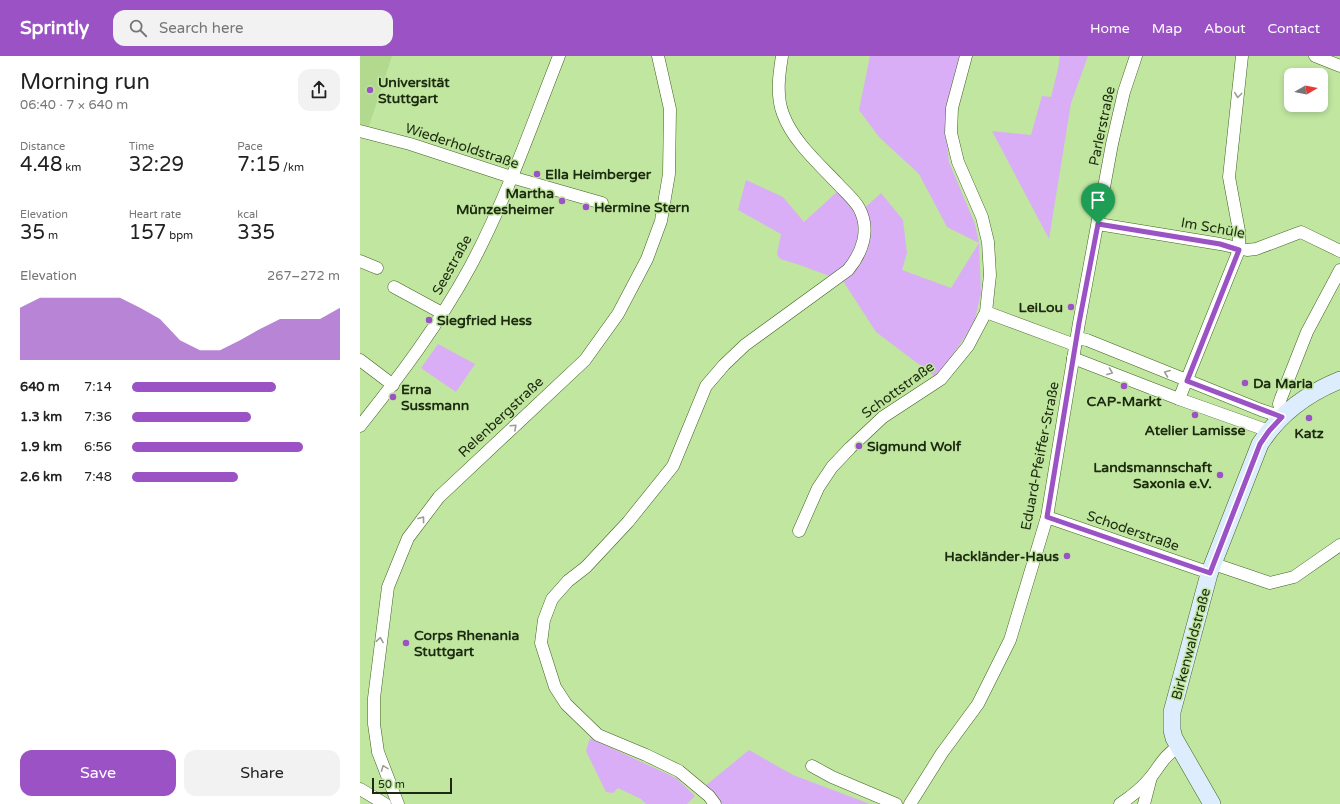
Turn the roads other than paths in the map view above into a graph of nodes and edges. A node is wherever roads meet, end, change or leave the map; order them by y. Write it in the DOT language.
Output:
graph roads {
  1 [pos="559,56"];
  2 [pos="658,56"];
  3 [pos="782,56"];
  4 [pos="966,56"];
  5 [pos="1136,56"];
  6 [pos="1242,56"];
  7 [pos="1315,56"];
  8 [pos="1340,66"];
  9 [pos="360,131"];
  10 [pos="511,177"];
  11 [pos="602,203"];
  12 [pos="1098,224"];
  13 [pos="1239,250"];
  14 [pos="1340,251"];
  15 [pos="360,261"];
  16 [pos="377,268"];
  17 [pos="1340,270"];
  18 [pos="394,287"];
  19 [pos="986,312"];
  20 [pos="442,313"];
  21 [pos="1076,342"];
  22 [pos="1073,358"];
  23 [pos="360,360"];
  24 [pos="1340,380"];
  25 [pos="1187,381"];
  26 [pos="393,385"];
  27 [pos="1179,399"];
  28 [pos="1282,417"];
  29 [pos="360,426"];
  30 [pos="1269,431"];
  31 [pos="1047,517"];
  32 [pos="799,531"];
  33 [pos="1340,545"];
  34 [pos="1212,568"];
  35 [pos="1179,746"];
  36 [pos="812,766"];
  37 [pos="1151,777"];
  38 [pos="360,789"];
  39 [pos="385,804"];
  40 [pos="398,804"];
  41 [pos="715,804"];
  42 [pos="896,804"];
  43 [pos="910,804"];
  44 [pos="1120,804"];
  45 [pos="1144,804"];
  46 [pos="1212,804"];
  1 -- 10 [label="street, Seestraße"];
  40 -- 2 [label="street, Relenbergstraße, one-way"];
  3 -- 41 [label="street"];
  4 -- 19 [label="street, Schottstraße"];
  5 -- 12 [label="street, Parlerstraße"];
  6 -- 13 [label="street, one-way"];
  7 -- 8 [label="street"];
  9 -- 10 [label="street, Wiederholdstraße"];
  10 -- 11 [label="street, Wiederholdstraße"];
  10 -- 20 [label="street, Seestraße"];
  12 -- 13 [label="street, Im Schüle"];
  12 -- 21 [label="street, Parlerstraße"];
  13 -- 14 [label="street, Im Schüle"];
  13 -- 25 [label="street"];
  15 -- 16 [label="street"];
  17 -- 28 [label="street"];
  18 -- 20 [label="street"];
  19 -- 21 [label="street"];
  19 -- 32 [label="street, Schottstraße"];
  20 -- 26 [label="street, Seestraße"];
  21 -- 22 [label="street, Eduard-Pfeiffer-Straße"];
  25 -- 21 [label="street, one-way"];
  22 -- 27 [label="street, one-way"];
  22 -- 31 [label="street, Eduard-Pfeiffer-Straße"];
  23 -- 26 [label="street"];
  24 -- 28 [label="street, Birkenwaldstraße"];
  25 -- 27 [label="street"];
  25 -- 28 [label="street"];
  26 -- 29 [label="street, Seestraße"];
  27 -- 30 [label="street"];
  28 -- 30 [label="street, Birkenwaldstraße"];
  30 -- 34 [label="street, Birkenwaldstraße"];
  31 -- 34 [label="street, Schoderstraße"];
  31 -- 43 [label="street, Eduard-Pfeiffer-Straße"];
  33 -- 34 [label="street, Schoderstraße"];
  34 -- 35 [label="street, Birkenwaldstraße"];
  35 -- 37 [label="street"];
  35 -- 46 [label="street, Birkenwaldstraße"];
  36 -- 42 [label="street"];
  37 -- 44 [label="street"];
  37 -- 45 [label="street"];
  38 -- 39 [label="street"];
}
